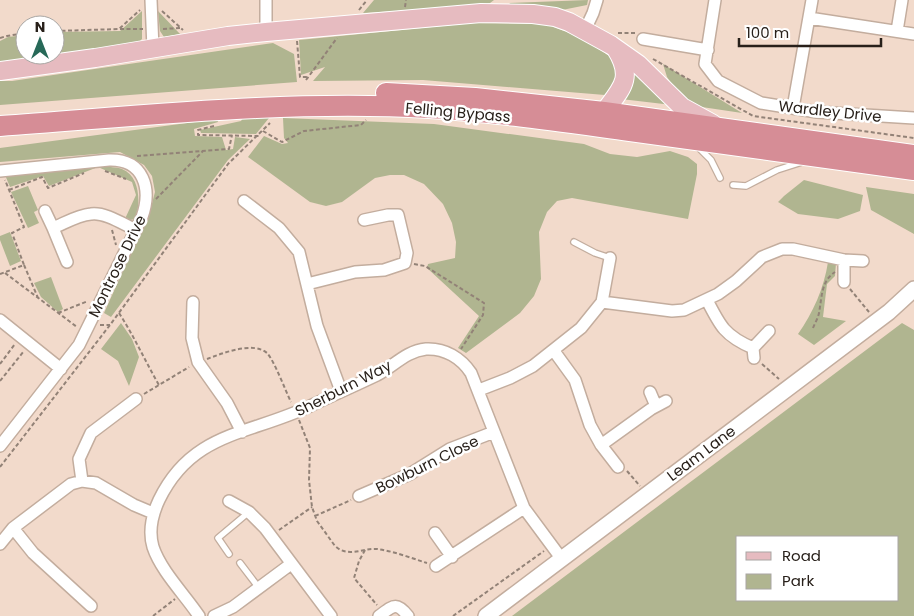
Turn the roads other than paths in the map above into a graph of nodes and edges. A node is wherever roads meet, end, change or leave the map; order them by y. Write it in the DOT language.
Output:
graph roads {
  1 [pos="151,0"];
  2 [pos="266,0"];
  3 [pos="597,0"];
  4 [pos="715,0"];
  5 [pos="812,0"];
  6 [pos="902,0"];
  7 [pos="498,6"];
  8 [pos="810,18"];
  9 [pos="585,30"];
  10 [pos="266,32"];
  11 [pos="896,32"];
  12 [pos="914,34"];
  13 [pos="643,39"];
  14 [pos="616,41"];
  15 [pos="152,49"];
  16 [pos="708,50"];
  17 [pos="0,70"];
  18 [pos="794,108"];
  19 [pos="604,112"];
  20 [pos="0,113"];
  21 [pos="138,115"];
  22 [pos="914,118"];
  23 [pos="0,126"];
  24 [pos="725,129"];
  25 [pos="0,136"];
  26 [pos="690,139"];
  27 [pos="909,154"];
  28 [pos="818,157"];
  29 [pos="840,160"];
  30 [pos="914,170"];
  31 [pos="1,171"];
  32 [pos="720,178"];
  33 [pos="914,180"];
  34 [pos="733,185"];
  35 [pos="244,201"];
  36 [pos="45,211"];
  37 [pos="364,220"];
  38 [pos="53,228"];
  39 [pos="136,230"];
  40 [pos="574,242"];
  41 [pos="610,258"];
  42 [pos="863,261"];
  43 [pos="67,262"];
  44 [pos="307,284"];
  45 [pos="912,293"];
  46 [pos="706,300"];
  47 [pos="194,302"];
  48 [pos="602,302"];
  49 [pos="0,320"];
  50 [pos="768,330"];
  51 [pos="554,351"];
  52 [pos="61,369"];
  53 [pos="479,390"];
  54 [pos="341,391"];
  55 [pos="650,392"];
  56 [pos="136,399"];
  57 [pos="242,432"];
  58 [pos="494,432"];
  59 [pos="601,445"];
  60 [pos="0,446"];
  61 [pos="618,467"];
  62 [pos="82,481"];
  63 [pos="359,496"];
  64 [pos="229,501"];
  65 [pos="524,508"];
  66 [pos="249,512"];
  67 [pos="152,513"];
  68 [pos="13,528"];
  69 [pos="435,533"];
  70 [pos="0,544"];
  71 [pos="230,554"];
  72 [pos="558,554"];
  73 [pos="452,557"];
  74 [pos="240,563"];
  75 [pos="291,564"];
  76 [pos="436,566"];
  77 [pos="259,588"];
  78 [pos="91,606"];
  79 [pos="381,615"];
  80 [pos="200,616"];
  81 [pos="214,616"];
  82 [pos="331,616"];
  83 [pos="408,616"];
  84 [pos="486,616"];
  1 -- 15 [label="street"];
  2 -- 10 [label="street"];
  3 -- 9 [label="street"];
  4 -- 16 [label="street, Wardley Drive"];
  5 -- 8 [label="street"];
  6 -- 11 [label="street"];
  7 -- 9 [label="main road"];
  7 -- 10 [label="main road"];
  8 -- 11 [label="street"];
  8 -- 18 [label="street"];
  9 -- 14 [label="main road"];
  10 -- 15 [label="main road"];
  11 -- 12 [label="street"];
  13 -- 16 [label="street"];
  14 -- 19 [label="main road"];
  14 -- 24 [label="main road"];
  15 -- 17 [label="main road"];
  16 -- 18 [label="street, Wardley Drive"];
  18 -- 22 [label="street, Wardley Drive"];
  19 -- 20 [label="highway, Felling Bypass"];
  19 -- 24 [label="highway, Felling Bypass"];
  21 -- 23 [label="highway, Felling Bypass"];
  21 -- 25 [label="highway"];
  21 -- 26 [label="highway, Felling Bypass"];
  24 -- 27 [label="highway, Felling Bypass"];
  26 -- 28 [label="highway, Felling Bypass"];
  26 -- 32 [label="lane"];
  28 -- 29 [label="highway, Felling Bypass"];
  28 -- 34 [label="lane"];
  29 -- 30 [label="highway, Felling Bypass"];
  29 -- 33 [label="highway"];
  31 -- 39 [label="street, Montrose Drive"];
  35 -- 44 [label="street"];
  36 -- 38 [label="street"];
  37 -- 44 [label="street"];
  38 -- 39 [label="street"];
  38 -- 43 [label="street"];
  39 -- 52 [label="street, Montrose Drive"];
  40 -- 41 [label="lane"];
  41 -- 48 [label="street"];
  42 -- 46 [label="street"];
  44 -- 54 [label="street"];
  45 -- 72 [label="main road, Leam Lane"];
  46 -- 48 [label="street"];
  46 -- 50 [label="street"];
  47 -- 57 [label="street"];
  48 -- 51 [label="street"];
  49 -- 52 [label="street"];
  51 -- 53 [label="street"];
  51 -- 59 [label="street"];
  52 -- 60 [label="street, Montrose Drive"];
  53 -- 54 [label="street, Sherburn Way"];
  53 -- 58 [label="street"];
  54 -- 57 [label="street, Sherburn Way"];
  55 -- 59 [label="street"];
  56 -- 62 [label="street"];
  57 -- 67 [label="street, Sherburn Way"];
  58 -- 63 [label="street, Bowburn Close"];
  58 -- 65 [label="street"];
  59 -- 61 [label="street"];
  62 -- 67 [label="street"];
  62 -- 68 [label="street"];
  64 -- 66 [label="street"];
  65 -- 72 [label="street"];
  65 -- 73 [label="street"];
  66 -- 71 [label="lane"];
  66 -- 75 [label="street"];
  67 -- 80 [label="street, Sherburn Way"];
  68 -- 70 [label="street"];
  68 -- 78 [label="street"];
  69 -- 73 [label="street"];
  72 -- 84 [label="main road, Leam Lane"];
  73 -- 76 [label="street"];
  74 -- 77 [label="lane"];
  75 -- 77 [label="street"];
  75 -- 82 [label="street"];
  77 -- 81 [label="street"];
  79 -- 83 [label="street"];
}
